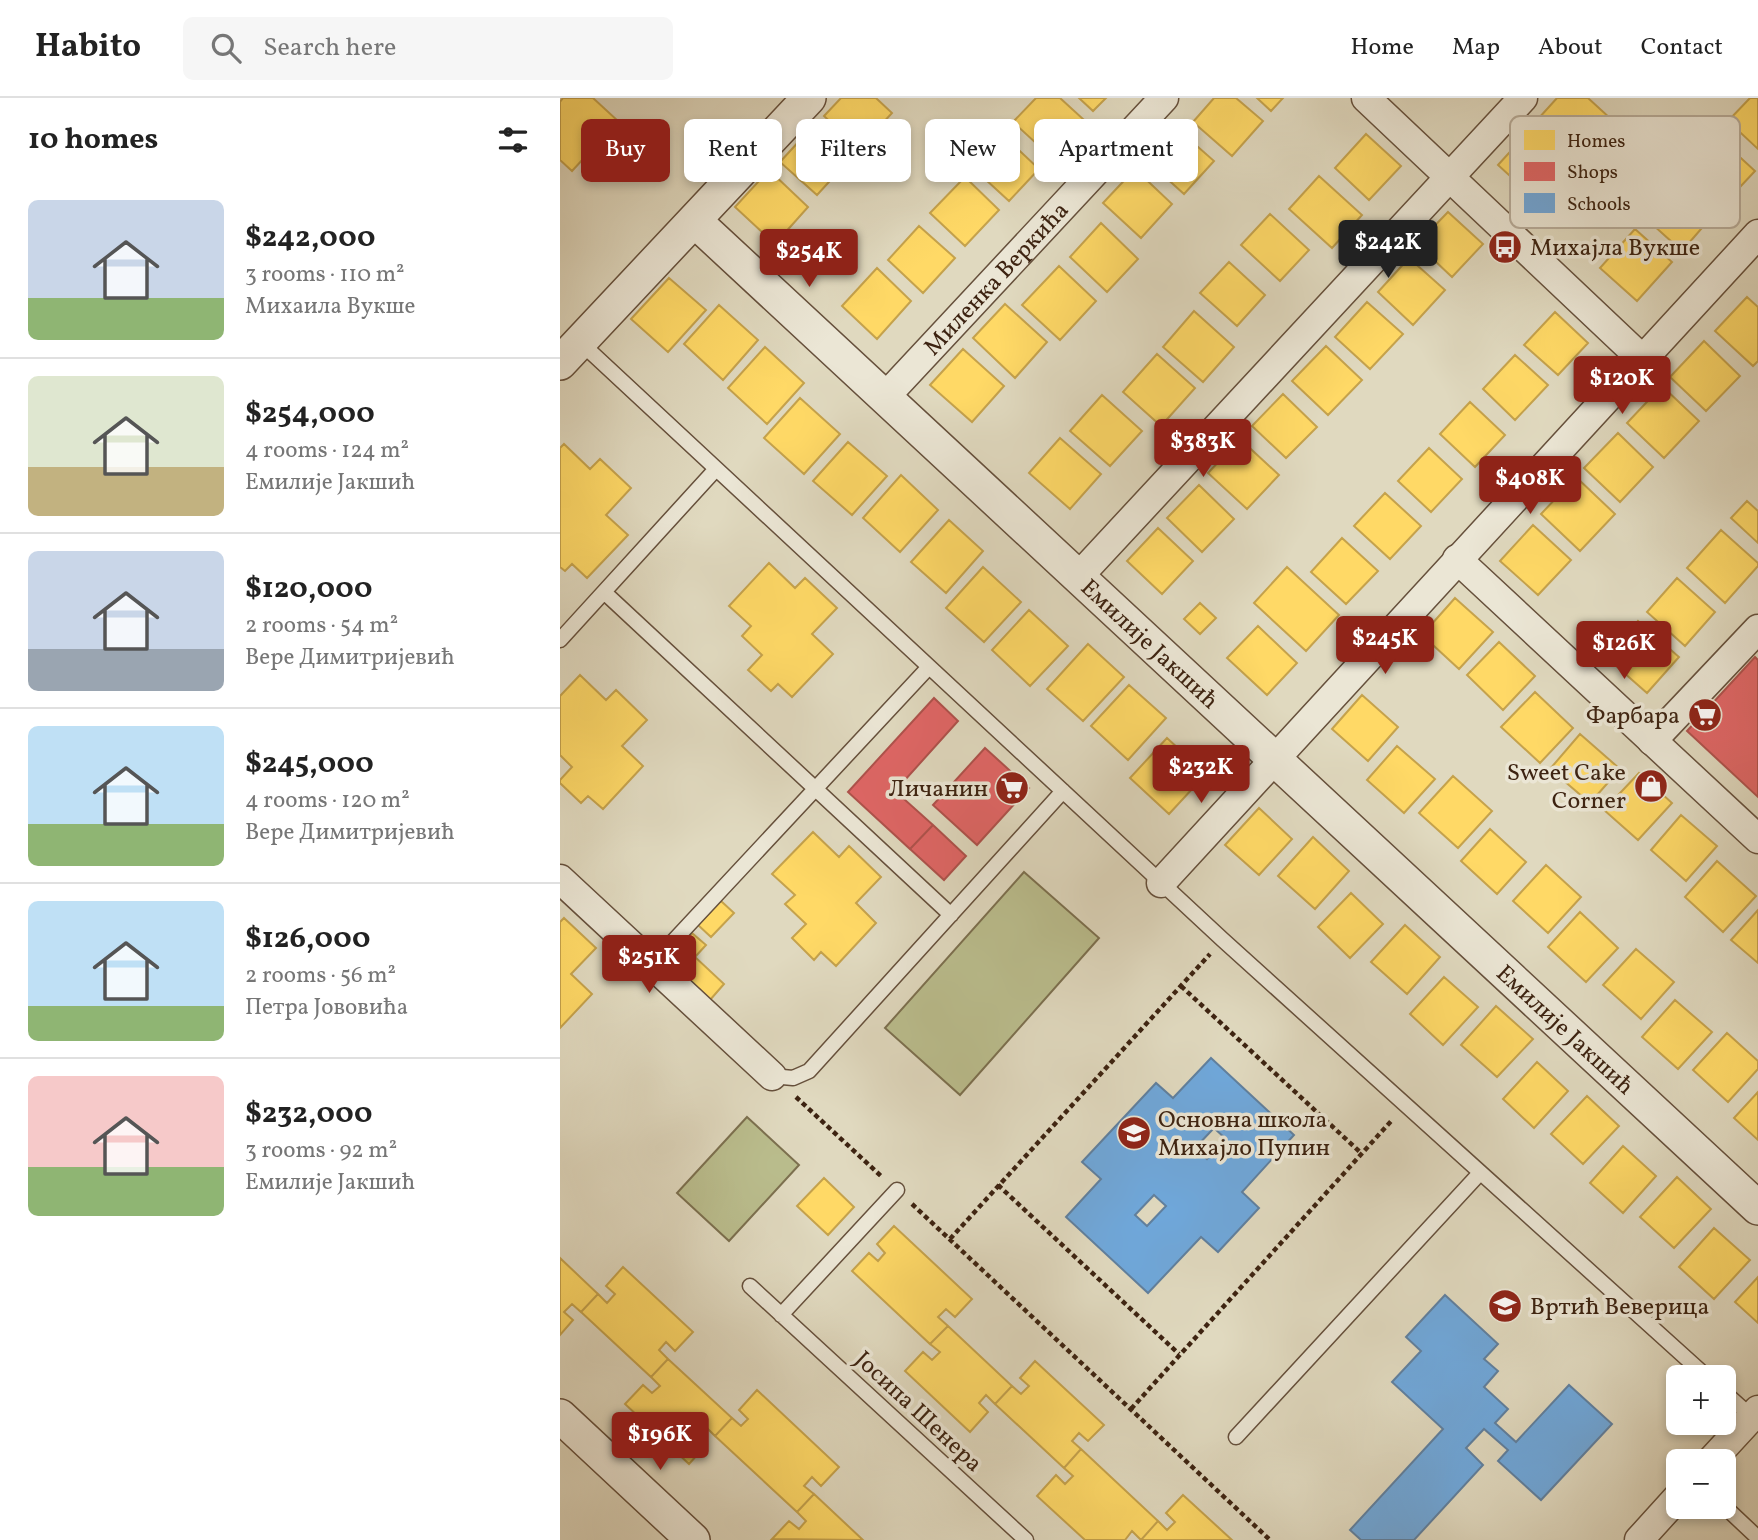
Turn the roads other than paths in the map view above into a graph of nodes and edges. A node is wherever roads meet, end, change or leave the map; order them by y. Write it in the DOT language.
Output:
graph roads {
  1 [pos="810,98"];
  2 [pos="1164,98"];
  3 [pos="1366,98"];
  4 [pos="1523,98"];
  5 [pos="1450,178"];
  6 [pos="695,221"];
  7 [pos="1758,234"];
  8 [pos="570,352"];
  9 [pos="1642,359"];
  10 [pos="886,396"];
  11 [pos="716,469"];
  12 [pos="1457,559"];
  13 [pos="1079,576"];
  14 [pos="604,592"];
  15 [pos="1758,629"];
  16 [pos="560,640"];
  17 [pos="928,668"];
  18 [pos="1652,741"];
  19 [pos="1276,760"];
  20 [pos="814,789"];
  21 [pos="1063,791"];
  22 [pos="1758,839"];
  23 [pos="560,879"];
  24 [pos="1161,883"];
  25 [pos="951,915"];
  26 [pos="652,964"];
  27 [pos="772,1076"];
  28 [pos="1480,1173"];
  29 [pos="897,1190"];
  30 [pos="1758,1208"];
  31 [pos="750,1286"];
  32 [pos="781,1315"];
  33 [pos="1694,1365"];
  34 [pos="1736,1401"];
  35 [pos="560,1416"];
  36 [pos="1756,1416"];
  37 [pos="1236,1437"];
  38 [pos="1723,1449"];
  39 [pos="1666,1510"];
  40 [pos="1736,1517"];
  41 [pos="1758,1538"];
  42 [pos="693,1540"];
  43 [pos="1026,1540"];
  44 [pos="1639,1540"];
  1 -- 6 [label="street"];
  2 -- 10 [label="street, Миленка Веркића"];
  3 -- 5 [label="street"];
  4 -- 5 [label="street"];
  5 -- 9 [label="street"];
  5 -- 13 [label="street"];
  6 -- 8 [label="street"];
  6 -- 10 [label="street, Емилије Јакшић"];
  7 -- 9 [label="street"];
  8 -- 11 [label="lane"];
  9 -- 12 [label="street"];
  10 -- 13 [label="street, Емилије Јакшић"];
  11 -- 14 [label="lane"];
  11 -- 17 [label="lane"];
  12 -- 18 [label="street"];
  12 -- 19 [label="street"];
  13 -- 19 [label="street, Емилије Јакшић"];
  14 -- 16 [label="lane"];
  14 -- 20 [label="lane"];
  15 -- 18 [label="street"];
  17 -- 20 [label="lane"];
  17 -- 21 [label="lane"];
  18 -- 22 [label="street"];
  19 -- 24 [label="street"];
  19 -- 30 [label="street, Емилије Јакшић"];
  20 -- 25 [label="lane"];
  20 -- 26 [label="lane"];
  21 -- 24 [label="lane"];
  21 -- 25 [label="lane"];
  23 -- 26 [label="street"];
  24 -- 28 [label="lane"];
  25 -- 27 [label="lane"];
  26 -- 27 [label="street"];
  28 -- 33 [label="lane"];
  28 -- 37 [label="lane"];
  29 -- 32 [label="lane"];
  31 -- 32 [label="lane, Јосипа Шенера"];
  32 -- 43 [label="lane, Јосипа Шенера"];
  34 -- 36 [label="lane"];
  35 -- 42 [label="street"];
  36 -- 38 [label="street"];
  39 -- 44 [label="street"];
  40 -- 41 [label="lane"];
}
